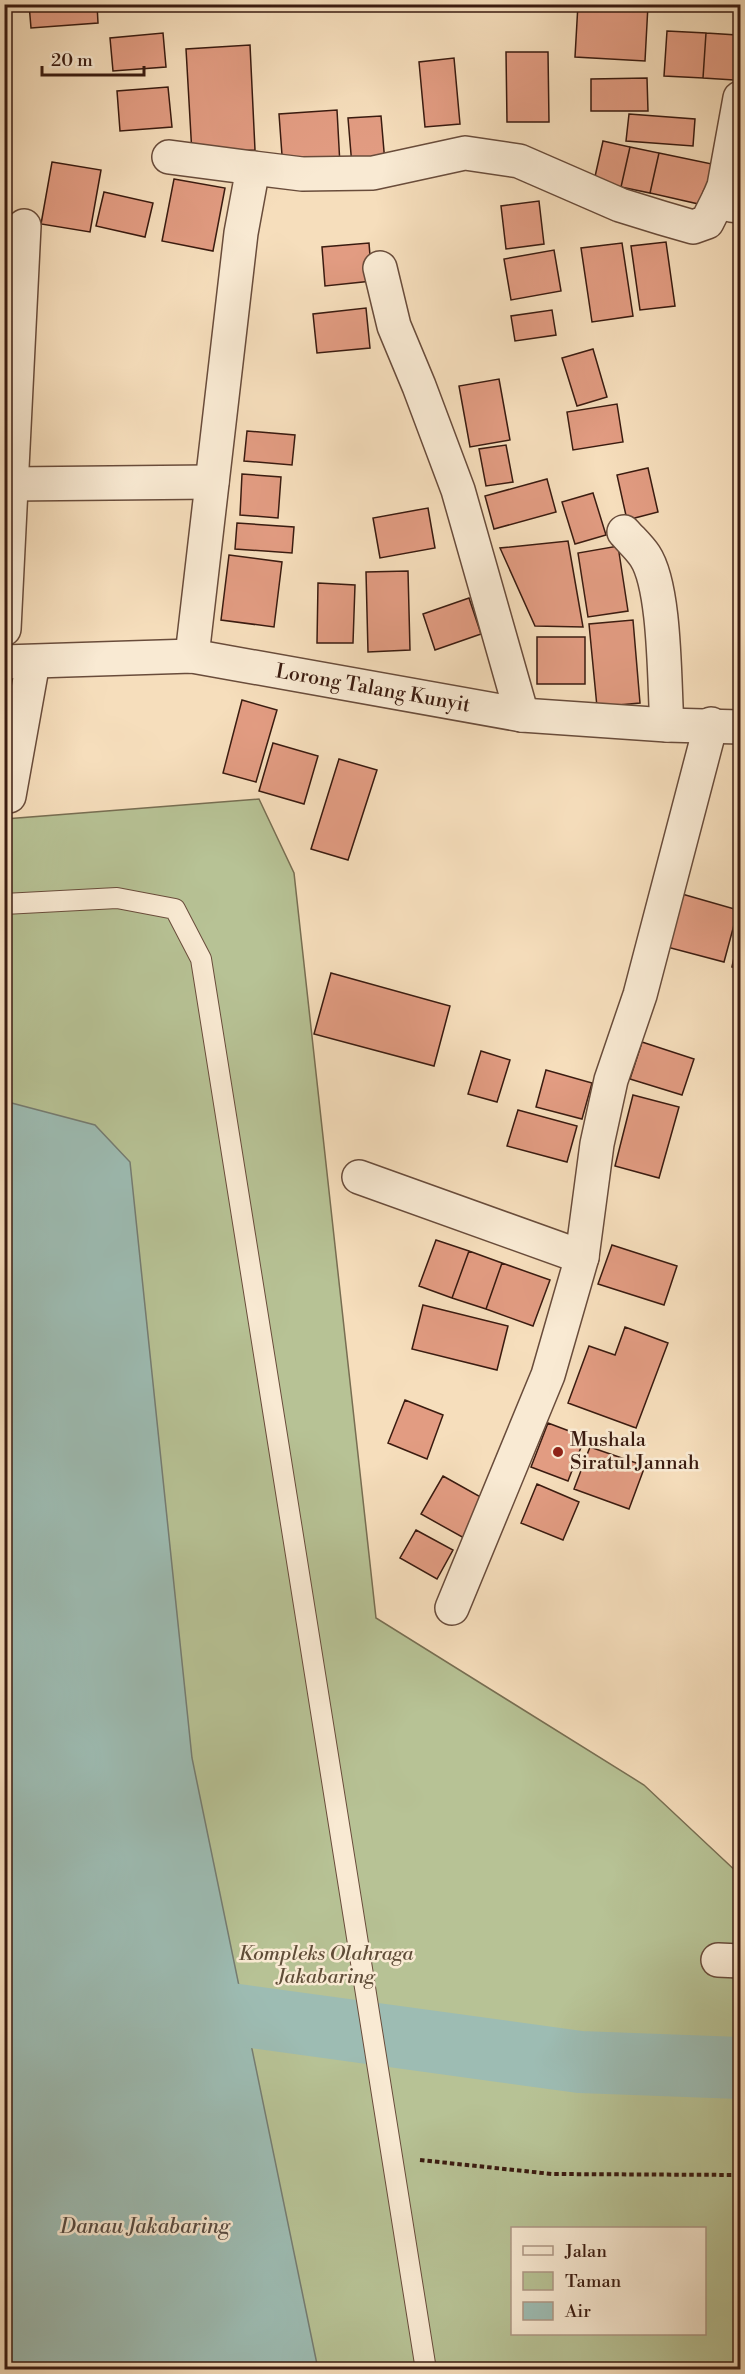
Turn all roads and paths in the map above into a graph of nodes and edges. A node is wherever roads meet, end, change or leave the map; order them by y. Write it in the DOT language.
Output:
graph roads {
  1 [pos="741,98"];
  2 [pos="169,157"];
  3 [pos="253,168"];
  4 [pos="730,202"];
  5 [pos="24,226"];
  6 [pos="380,268"];
  7 [pos="212,482"];
  8 [pos="10,484"];
  9 [pos="624,532"];
  10 [pos="4,629"];
  11 [pos="192,656"];
  12 [pos="19,662"];
  13 [pos="522,715"];
  14 [pos="667,725"];
  15 [pos="726,726"];
  16 [pos="9,796"];
  17 [pos="4,904"];
  18 [pos="359,1177"];
  19 [pos="582,1257"];
  20 [pos="452,1608"];
  21 [pos="392,2157"];
  22 [pos="741,2175"];
  23 [pos="426,2370"];
  1 -- 4 [label="street"];
  2 -- 3 [label="street"];
  3 -- 4 [label="street"];
  3 -- 7 [label="street"];
  5 -- 8 [label="street"];
  6 -- 13 [label="street"];
  7 -- 8 [label="street"];
  7 -- 11 [label="street"];
  8 -- 10 [label="street"];
  9 -- 14 [label="street"];
  11 -- 12 [label="street, Lorong Talang Kunyit"];
  11 -- 13 [label="street, Lorong Talang Kunyit"];
  12 -- 16 [label="street"];
  13 -- 14 [label="street, Lorong Talang Kunyit"];
  14 -- 15 [label="street, Lorong Talang Kunyit"];
  15 -- 19 [label="street"];
  17 -- 21 [label="lane"];
  18 -- 19 [label="street"];
  19 -- 20 [label="street"];
  21 -- 22 [label="path"];
  21 -- 23 [label="lane"];
}
